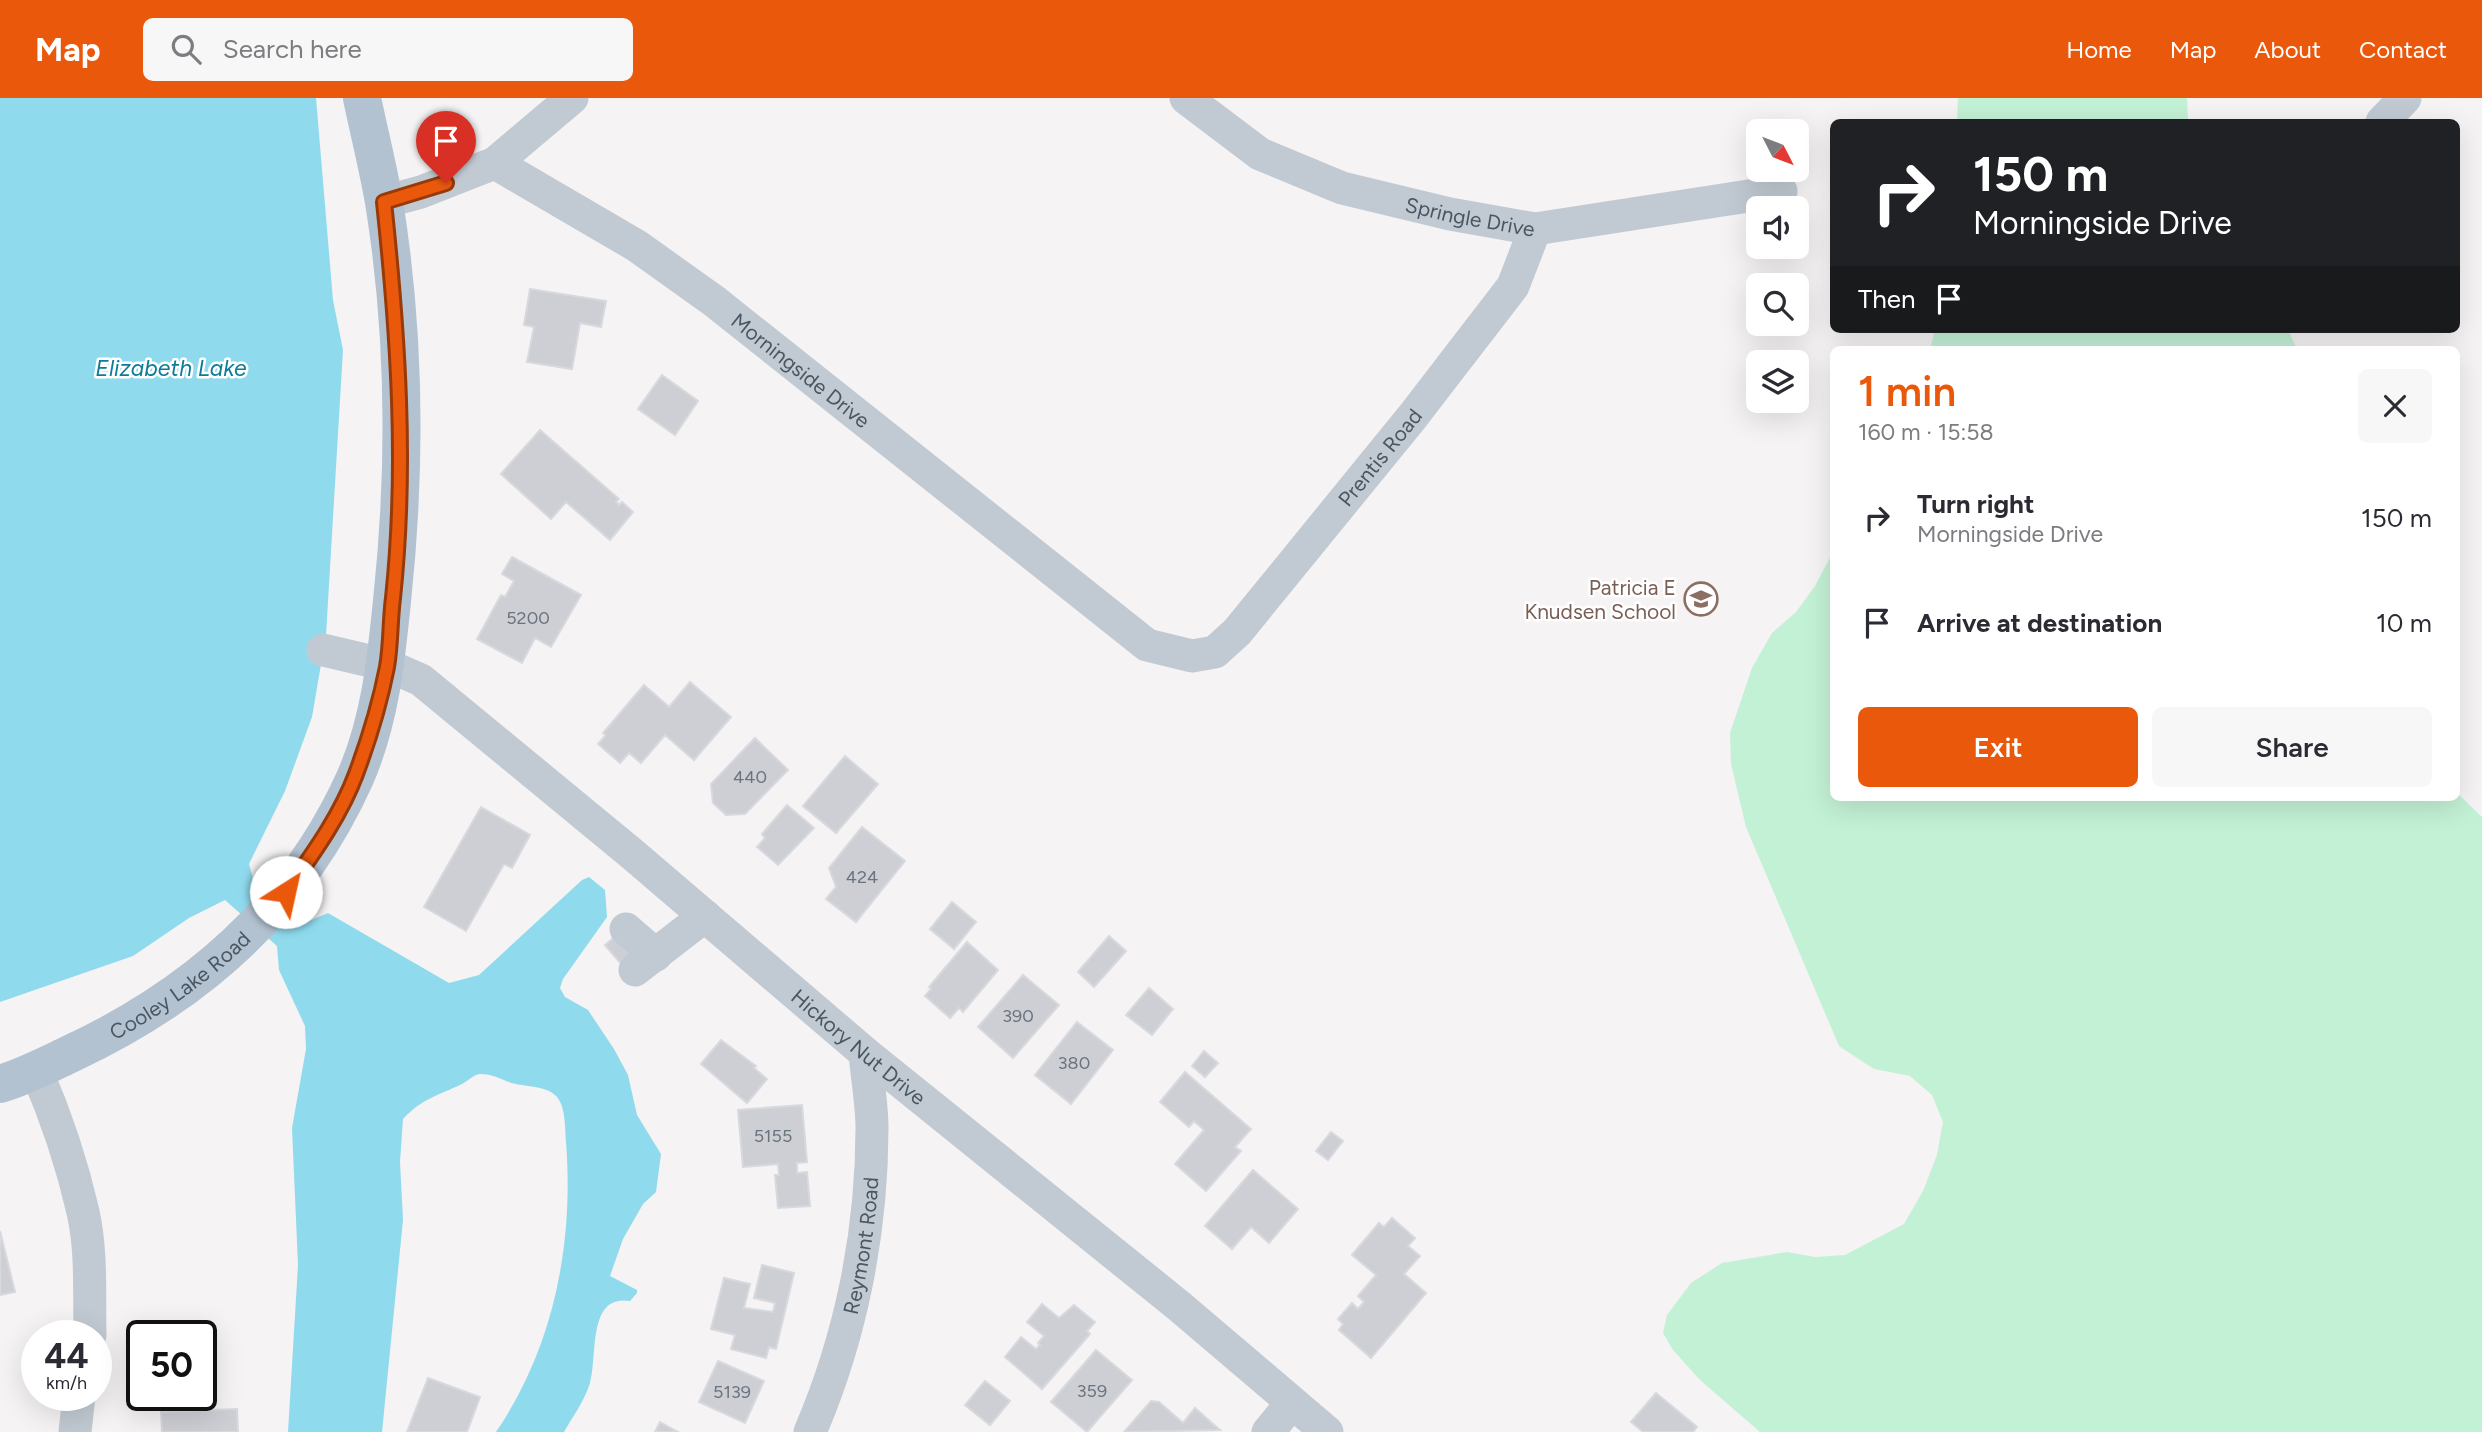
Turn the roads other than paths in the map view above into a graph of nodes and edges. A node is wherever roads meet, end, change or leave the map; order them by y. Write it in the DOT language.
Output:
graph roads {
  1 [pos="362,98"];
  2 [pos="572,98"];
  3 [pos="1186,98"];
  4 [pos="2405,98"];
  5 [pos="2385,119"];
  6 [pos="495,163"];
  7 [pos="1781,191"];
  8 [pos="384,202"];
  9 [pos="1535,229"];
  10 [pos="323,650"];
  11 [pos="1192,656"];
  12 [pos="387,665"];
  13 [pos="705,916"];
  14 [pos="626,929"];
  15 [pos="865,1053"];
  16 [pos="36,1070"];
  17 [pos="0,1084"];
  18 [pos="90,1320"];
  19 [pos="1292,1403"];
  20 [pos="77,1411"];
  21 [pos="75,1432"];
  22 [pos="810,1432"];
  23 [pos="1268,1432"];
  24 [pos="1327,1432"];
  1 -- 8 [label="main road, Cooley Lake Road"];
  2 -- 6 [label="street"];
  3 -- 9 [label="street, Springle Drive"];
  4 -- 5 [label="street"];
  6 -- 8 [label="street"];
  6 -- 11 [label="street, Morningside Drive"];
  7 -- 9 [label="street, Springle Drive"];
  8 -- 12 [label="main road, Cooley Lake Road"];
  9 -- 11 [label="street, Prentis Road"];
  10 -- 12 [label="street, Hickory Nut Drive"];
  12 -- 13 [label="street, Hickory Nut Drive"];
  12 -- 16 [label="main road, Cooley Lake Road"];
  13 -- 14 [label="street"];
  13 -- 15 [label="street, Hickory Nut Drive"];
  15 -- 19 [label="street, Hickory Nut Drive"];
  15 -- 22 [label="street, Reymont Road"];
  16 -- 17 [label="main road, Cooley Lake Road"];
  16 -- 18 [label="street"];
  19 -- 23 [label="street"];
  19 -- 24 [label="street, Hickory Nut Drive"];
  20 -- 21 [label="street"];
}
